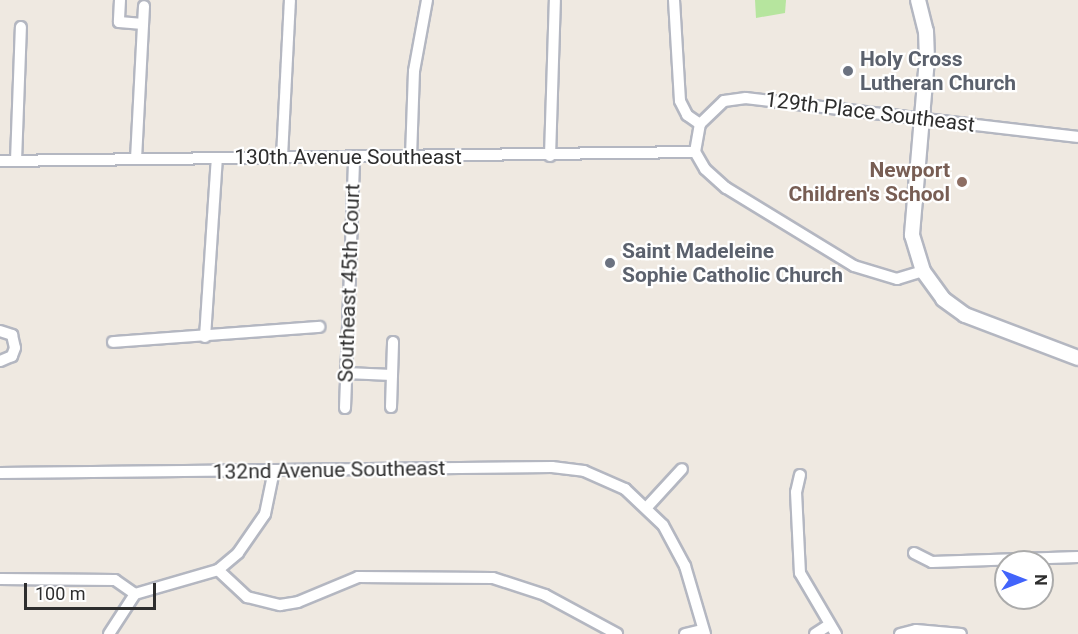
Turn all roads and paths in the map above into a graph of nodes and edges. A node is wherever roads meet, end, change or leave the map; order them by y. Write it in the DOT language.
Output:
graph roads {
  1 [pos="120,0"];
  2 [pos="290,0"];
  3 [pos="427,0"];
  4 [pos="555,0"];
  5 [pos="674,0"];
  6 [pos="918,0"];
  7 [pos="144,6"];
  8 [pos="143,24"];
  9 [pos="21,27"];
  10 [pos="921,117"];
  11 [pos="700,124"];
  12 [pos="1078,137"];
  13 [pos="695,153"];
  14 [pos="550,156"];
  15 [pos="282,157"];
  16 [pos="354,157"];
  17 [pos="217,158"];
  18 [pos="411,158"];
  19 [pos="136,159"];
  20 [pos="0,161"];
  21 [pos="16,161"];
  22 [pos="923,271"];
  23 [pos="319,327"];
  24 [pos="0,331"];
  25 [pos="205,337"];
  26 [pos="113,342"];
  27 [pos="393,342"];
  28 [pos="1078,358"];
  29 [pos="0,361"];
  30 [pos="346,373"];
  31 [pos="392,375"];
  32 [pos="391,407"];
  33 [pos="345,408"];
  34 [pos="682,469"];
  35 [pos="274,471"];
  36 [pos="0,473"];
  37 [pos="800,475"];
  38 [pos="648,506"];
  39 [pos="914,553"];
  40 [pos="1078,557"];
  41 [pos="218,570"];
  42 [pos="0,579"];
  43 [pos="135,594"];
  44 [pos="833,629"];
  45 [pos="704,632"];
  46 [pos="612,633"];
  47 [pos="109,634"];
  48 [pos="685,634"];
  49 [pos="815,634"];
  50 [pos="900,634"];
  51 [pos="961,634"];
  1 -- 8 [label="street"];
  2 -- 15 [label="street"];
  3 -- 18 [label="street"];
  4 -- 14 [label="street"];
  5 -- 11 [label="street"];
  6 -- 10 [label="main road"];
  7 -- 8 [label="street"];
  8 -- 19 [label="street"];
  9 -- 21 [label="street"];
  10 -- 11 [label="street, 129th Place Southeast"];
  10 -- 12 [label="street, 129th Place Southeast"];
  10 -- 22 [label="main road"];
  11 -- 13 [label="street"];
  13 -- 14 [label="street, 130th Avenue Southeast"];
  13 -- 22 [label="street"];
  14 -- 18 [label="street, 130th Avenue Southeast"];
  15 -- 16 [label="street, 130th Avenue Southeast"];
  15 -- 17 [label="street, 130th Avenue Southeast"];
  16 -- 18 [label="street, 130th Avenue Southeast"];
  16 -- 30 [label="street, Southeast 45th Court"];
  17 -- 19 [label="street, 130th Avenue Southeast"];
  17 -- 25 [label="street"];
  19 -- 21 [label="street, 130th Avenue Southeast"];
  20 -- 21 [label="street, 130th Avenue Southeast"];
  22 -- 28 [label="main road"];
  23 -- 25 [label="street"];
  24 -- 29 [label="street"];
  25 -- 26 [label="street"];
  27 -- 31 [label="street"];
  30 -- 31 [label="street"];
  30 -- 33 [label="street, Southeast 45th Court"];
  31 -- 32 [label="street"];
  34 -- 38 [label="street"];
  35 -- 36 [label="street, 132nd Avenue Southeast"];
  35 -- 38 [label="street, 132nd Avenue Southeast"];
  35 -- 41 [label="street"];
  37 -- 44 [label="street"];
  38 -- 45 [label="street"];
  39 -- 40 [label="street"];
  41 -- 43 [label="street"];
  41 -- 46 [label="street"];
  42 -- 43 [label="street"];
  43 -- 47 [label="street"];
  44 -- 49 [label="street"];
  45 -- 48 [label="street"];
  50 -- 51 [label="street"];
}
